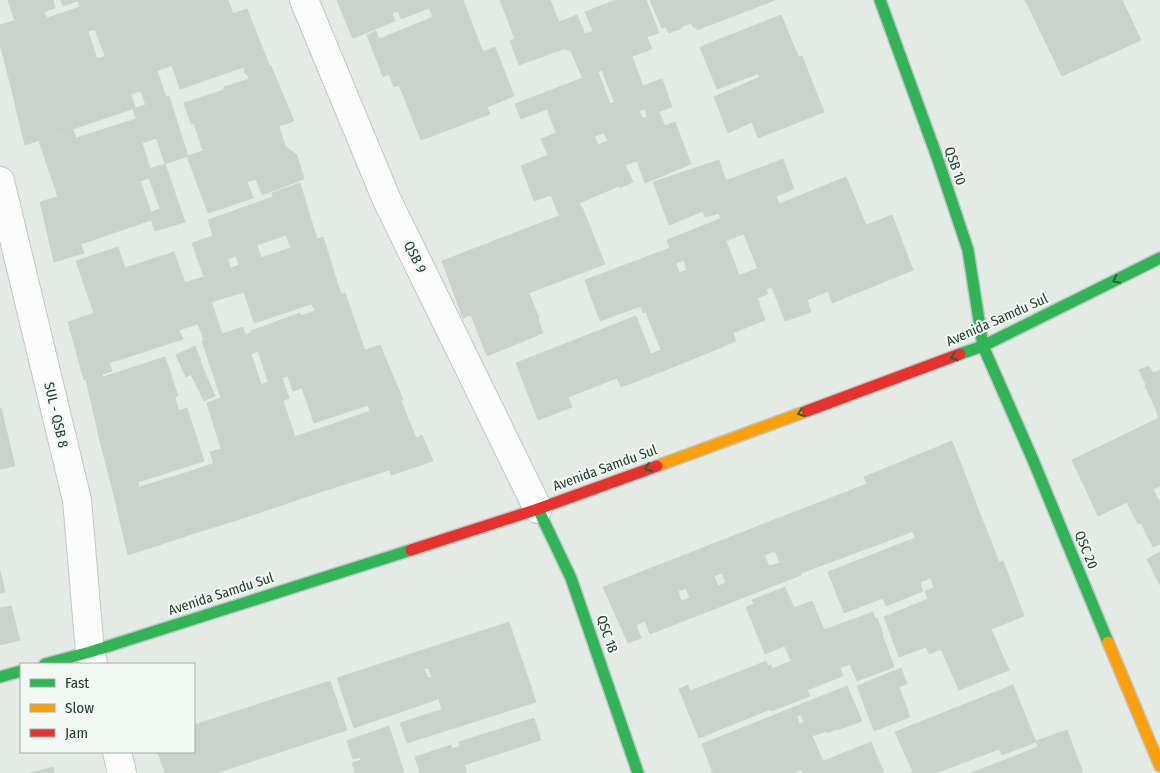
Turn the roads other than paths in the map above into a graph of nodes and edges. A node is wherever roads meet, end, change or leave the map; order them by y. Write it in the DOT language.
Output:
graph roads {
  1 [pos="304,0"];
  2 [pos="880,0"];
  3 [pos="0,181"];
  4 [pos="1160,258"];
  5 [pos="983,346"];
  6 [pos="538,509"];
  7 [pos="91,658"];
  8 [pos="53,663"];
  9 [pos="20,671"];
  10 [pos="0,677"];
  11 [pos="116,753"];
  12 [pos="1160,766"];
  13 [pos="122,773"];
  14 [pos="638,773"];
  1 -- 6 [label="street, QSB 9"];
  2 -- 5 [label="main road, QSB 10"];
  3 -- 7 [label="street, SUL - QSB 8"];
  4 -- 5 [label="main road, Avenida Samdu Sul, one-way"];
  5 -- 6 [label="main road, Avenida Samdu Sul, one-way"];
  5 -- 12 [label="main road, QSC 20"];
  6 -- 7 [label="main road, Avenida Samdu Sul"];
  6 -- 14 [label="main road, QSC 18"];
  7 -- 8 [label="main road, Avenida Samdu Sul"];
  9 -- 10 [label="main road"];
  11 -- 13 [label="street"];
}
